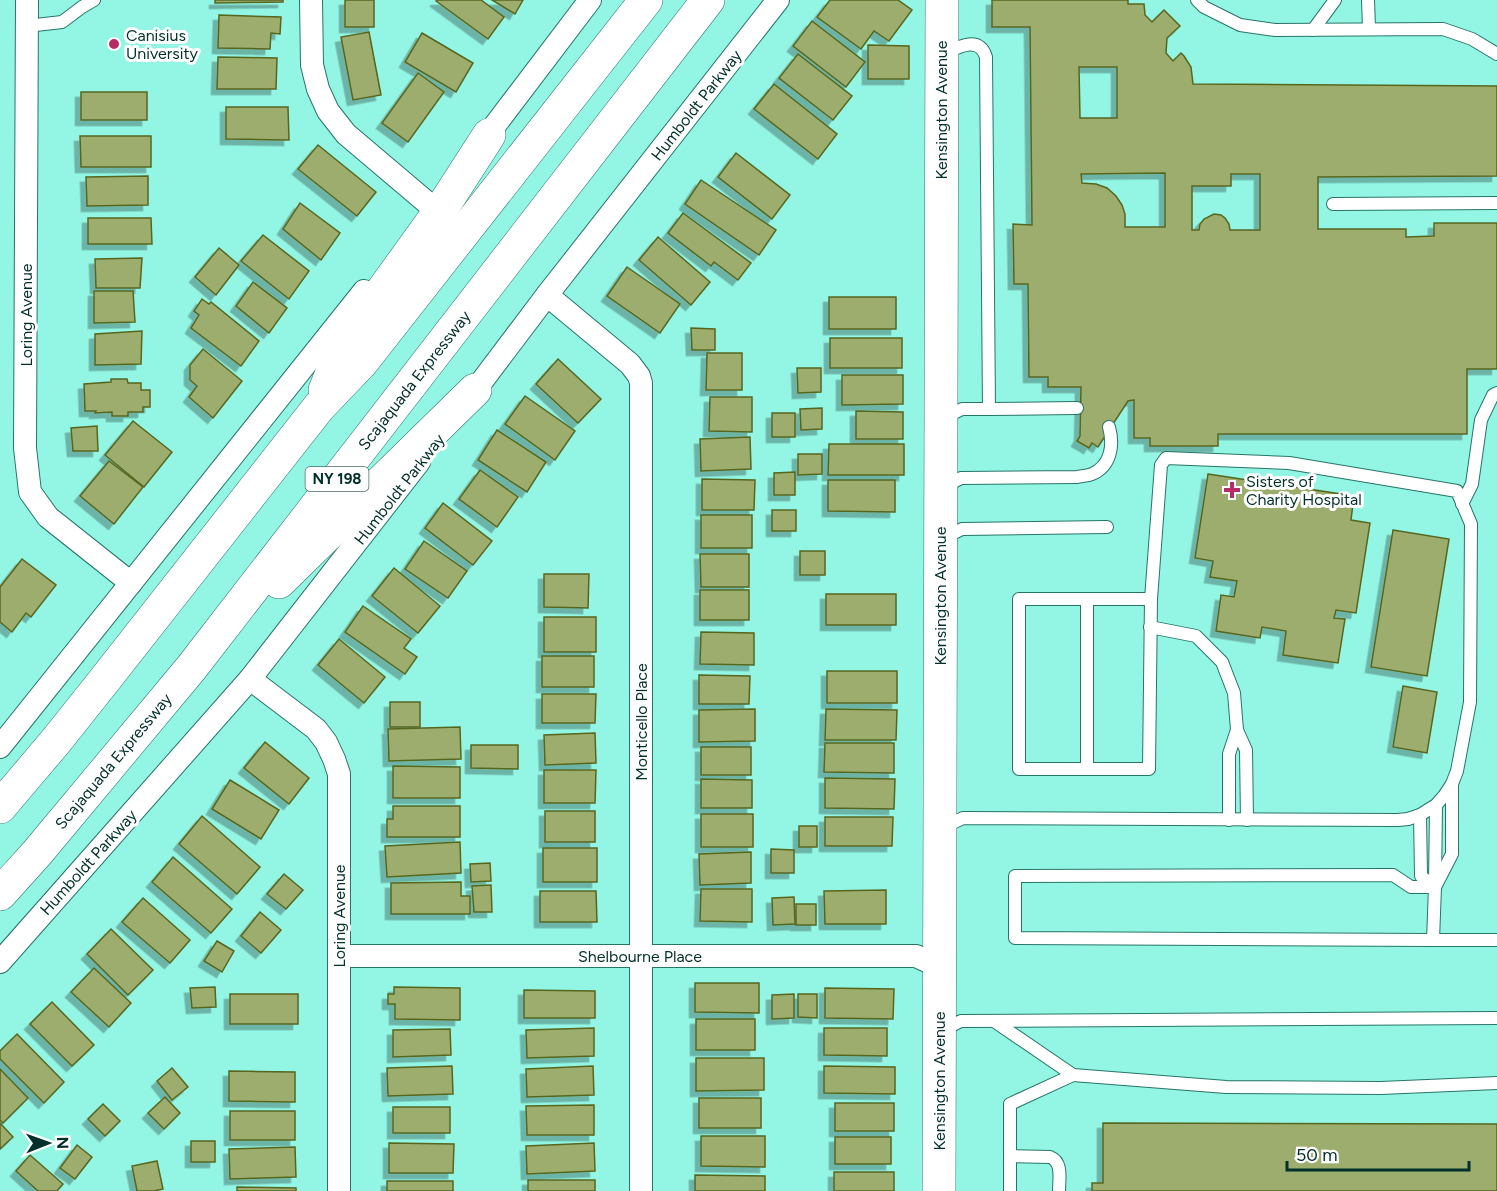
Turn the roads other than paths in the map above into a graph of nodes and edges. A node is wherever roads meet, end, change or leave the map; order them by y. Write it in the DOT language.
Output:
graph roads {
  1 [pos="27,0"];
  2 [pos="94,0"];
  3 [pos="311,0"];
  4 [pos="590,0"];
  5 [pos="646,0"];
  6 [pos="708,0"];
  7 [pos="778,0"];
  8 [pos="942,0"];
  9 [pos="1197,0"];
  10 [pos="1335,0"];
  11 [pos="1368,0"];
  12 [pos="27,27"];
  13 [pos="1369,28"];
  14 [pos="1313,30"];
  15 [pos="1497,54"];
  16 [pos="942,55"];
  17 [pos="489,135"];
  18 [pos="1497,203"];
  19 [pos="1333,204"];
  20 [pos="431,206"];
  21 [pos="547,295"];
  22 [pos="475,390"];
  23 [pos="1497,393"];
  24 [pos="319,407"];
  25 [pos="1077,408"];
  26 [pos="989,409"];
  27 [pos="941,420"];
  28 [pos="1109,427"];
  29 [pos="941,489"];
  30 [pos="1462,504"];
  31 [pos="1107,527"];
  32 [pos="940,540"];
  33 [pos="131,583"];
  34 [pos="1087,599"];
  35 [pos="1151,599"];
  36 [pos="1150,627"];
  37 [pos="192,667"];
  38 [pos="250,679"];
  39 [pos="1237,730"];
  40 [pos="0,747"];
  41 [pos="1087,769"];
  42 [pos="1452,784"];
  43 [pos="1436,805"];
  44 [pos="0,807"];
  45 [pos="1420,815"];
  46 [pos="1229,820"];
  47 [pos="1247,820"];
  48 [pos="940,829"];
  49 [pos="1435,887"];
  50 [pos="0,894"];
  51 [pos="1433,940"];
  52 [pos="1497,940"];
  53 [pos="339,956"];
  54 [pos="642,956"];
  55 [pos="0,962"];
  56 [pos="940,967"];
  57 [pos="1497,1018"];
  58 [pos="994,1021"];
  59 [pos="939,1032"];
  60 [pos="1074,1075"];
  61 [pos="1497,1083"];
  62 [pos="1010,1156"];
  63 [pos="339,1191"];
  64 [pos="641,1191"];
  65 [pos="939,1191"];
  66 [pos="1010,1191"];
  67 [pos="1059,1191"];
  1 -- 12 [label="street, Loring Avenue"];
  2 -- 12 [label="lane"];
  3 -- 20 [label="street"];
  4 -- 17 [label="street"];
  5 -- 24 [label="main road"];
  6 -- 37 [label="main road, Scajaquada Expressway / NY 198"];
  7 -- 21 [label="street, Humboldt Parkway"];
  8 -- 16 [label="main road, Kensington Avenue"];
  9 -- 14 [label="lane"];
  10 -- 14 [label="lane"];
  11 -- 13 [label="lane"];
  12 -- 33 [label="street, Loring Avenue"];
  13 -- 14 [label="lane"];
  13 -- 15 [label="lane"];
  16 -- 26 [label="lane"];
  16 -- 27 [label="main road, Kensington Avenue"];
  17 -- 20 [label="street"];
  17 -- 24 [label="main road"];
  18 -- 19 [label="lane"];
  20 -- 33 [label="street"];
  21 -- 22 [label="street, Humboldt Parkway"];
  21 -- 54 [label="street, Monticello Place"];
  22 -- 37 [label="main road"];
  22 -- 38 [label="street, Humboldt Parkway"];
  23 -- 30 [label="lane"];
  24 -- 44 [label="main road"];
  25 -- 26 [label="lane"];
  26 -- 27 [label="lane"];
  27 -- 29 [label="main road, Kensington Avenue"];
  28 -- 29 [label="lane"];
  29 -- 32 [label="main road, Kensington Avenue"];
  30 -- 35 [label="lane"];
  30 -- 42 [label="lane"];
  31 -- 32 [label="lane"];
  32 -- 48 [label="main road, Kensington Avenue"];
  33 -- 40 [label="street"];
  34 -- 35 [label="lane"];
  34 -- 41 [label="lane"];
  34 -- 41 [label="lane"];
  35 -- 36 [label="lane"];
  36 -- 39 [label="lane"];
  36 -- 41 [label="lane"];
  37 -- 50 [label="main road, Scajaquada Expressway / NY 198"];
  38 -- 53 [label="street, Loring Avenue"];
  38 -- 55 [label="street, Humboldt Parkway"];
  39 -- 46 [label="lane"];
  39 -- 47 [label="lane"];
  42 -- 43 [label="lane"];
  42 -- 49 [label="lane"];
  43 -- 45 [label="lane"];
  43 -- 49 [label="lane"];
  45 -- 47 [label="lane"];
  45 -- 49 [label="lane"];
  46 -- 47 [label="lane"];
  46 -- 48 [label="lane"];
  48 -- 56 [label="main road, Kensington Avenue"];
  49 -- 51 [label="lane"];
  49 -- 51 [label="lane"];
  51 -- 52 [label="lane"];
  53 -- 54 [label="street, Shelbourne Place"];
  53 -- 63 [label="street, Loring Avenue"];
  54 -- 56 [label="street, Shelbourne Place"];
  54 -- 64 [label="street, Monticello Place"];
  56 -- 59 [label="main road, Kensington Avenue"];
  57 -- 58 [label="lane"];
  58 -- 59 [label="lane"];
  58 -- 60 [label="lane"];
  59 -- 65 [label="main road, Kensington Avenue"];
  60 -- 61 [label="lane"];
  60 -- 62 [label="lane"];
  62 -- 66 [label="lane"];
  62 -- 67 [label="lane"];
}
